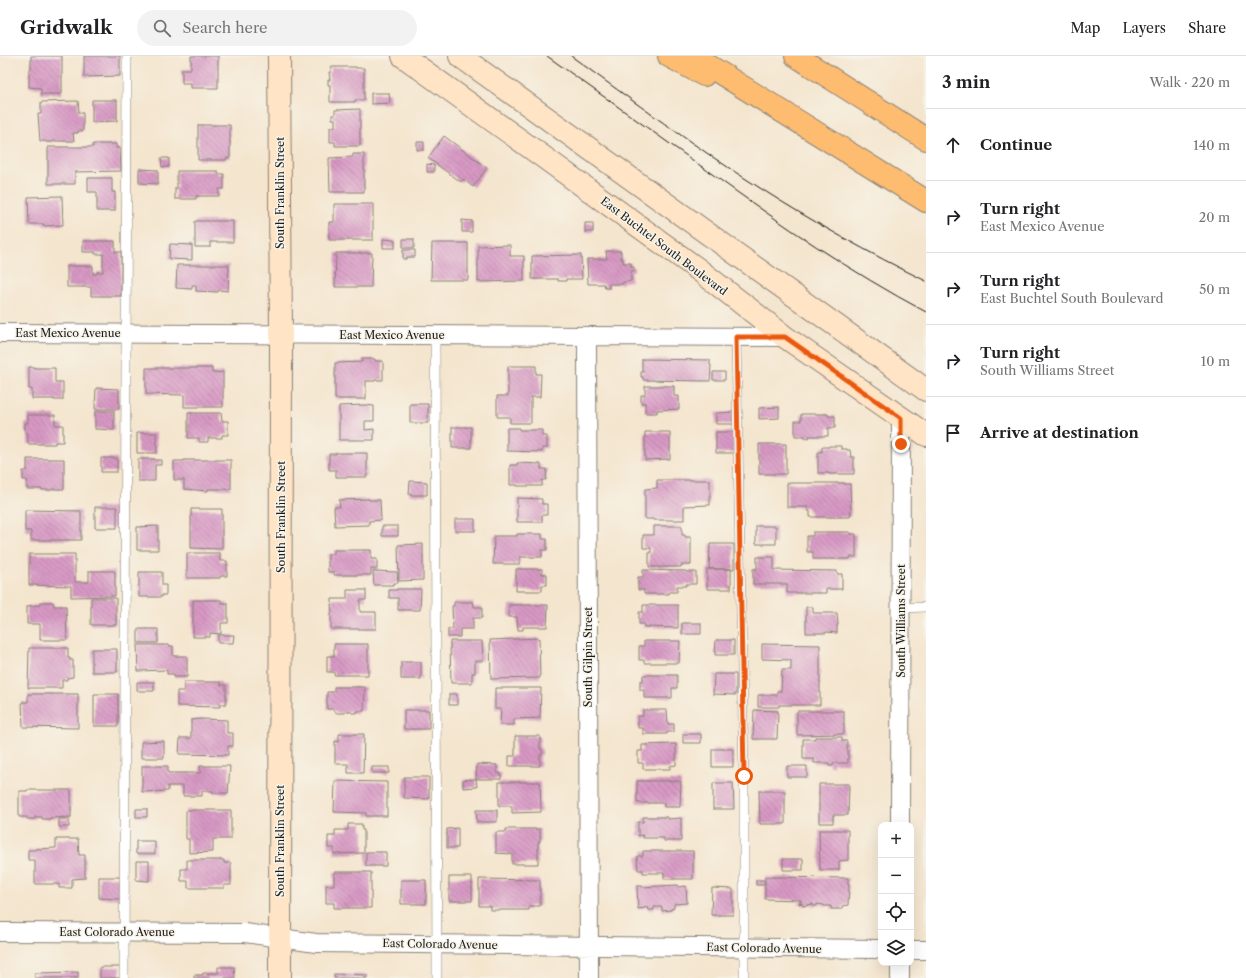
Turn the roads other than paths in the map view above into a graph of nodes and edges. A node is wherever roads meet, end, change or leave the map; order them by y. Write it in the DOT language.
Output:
graph roads {
  1 [pos="127,56"];
  2 [pos="279,56"];
  3 [pos="403,56"];
  4 [pos="460,56"];
  5 [pos="669,56"];
  6 [pos="693,56"];
  7 [pos="796,56"];
  8 [pos="926,139"];
  9 [pos="877,170"];
  10 [pos="926,200"];
  11 [pos="0,333"];
  12 [pos="126,334"];
  13 [pos="281,334"];
  14 [pos="435,335"];
  15 [pos="587,336"];
  16 [pos="736,337"];
  17 [pos="785,337"];
  18 [pos="926,390"];
  19 [pos="901,418"];
  20 [pos="926,435"];
  21 [pos="901,608"];
  22 [pos="926,608"];
  23 [pos="900,822"];
  24 [pos="0,932"];
  25 [pos="123,932"];
  26 [pos="280,938"];
  27 [pos="437,944"];
  28 [pos="589,946"];
  29 [pos="744,948"];
  30 [pos="878,949"];
  31 [pos="914,950"];
  32 [pos="926,950"];
  33 [pos="900,966"];
  34 [pos="124,978"];
  35 [pos="280,978"];
  36 [pos="437,978"];
  37 [pos="589,978"];
  38 [pos="744,978"];
  39 [pos="900,978"];
  1 -- 12 [label="lane"];
  2 -- 13 [label="main road, South Franklin Street"];
  3 -- 17 [label="main road, East Buchtel South Boulevard"];
  4 -- 18 [label="main road"];
  5 -- 9 [label="highway"];
  6 -- 9 [label="highway"];
  7 -- 8 [label="highway"];
  9 -- 10 [label="highway"];
  11 -- 12 [label="street, East Mexico Avenue"];
  12 -- 13 [label="street, East Mexico Avenue"];
  12 -- 25 [label="lane"];
  13 -- 14 [label="street, East Mexico Avenue"];
  13 -- 26 [label="main road, South Franklin Street"];
  14 -- 15 [label="street, East Mexico Avenue"];
  14 -- 27 [label="lane"];
  15 -- 16 [label="street, East Mexico Avenue"];
  15 -- 28 [label="street, South Gilpin Street"];
  16 -- 17 [label="street, East Mexico Avenue"];
  16 -- 29 [label="lane"];
  17 -- 19 [label="main road, East Buchtel South Boulevard"];
  19 -- 20 [label="main road, East Buchtel South Boulevard"];
  19 -- 21 [label="street, South Williams Street"];
  21 -- 22 [label="lane"];
  21 -- 23 [label="street, South Williams Street"];
  24 -- 25 [label="street, East Colorado Avenue"];
  25 -- 26 [label="street, East Colorado Avenue"];
  25 -- 34 [label="lane"];
  26 -- 27 [label="street, East Colorado Avenue"];
  26 -- 35 [label="main road, South Franklin Street"];
  27 -- 28 [label="street, East Colorado Avenue"];
  27 -- 36 [label="lane"];
  28 -- 29 [label="street, East Colorado Avenue"];
  28 -- 37 [label="street, South Gilpin Street"];
  29 -- 30 [label="street, East Colorado Avenue"];
  29 -- 38 [label="lane"];
  31 -- 32 [label="street"];
  33 -- 39 [label="street"];
}
